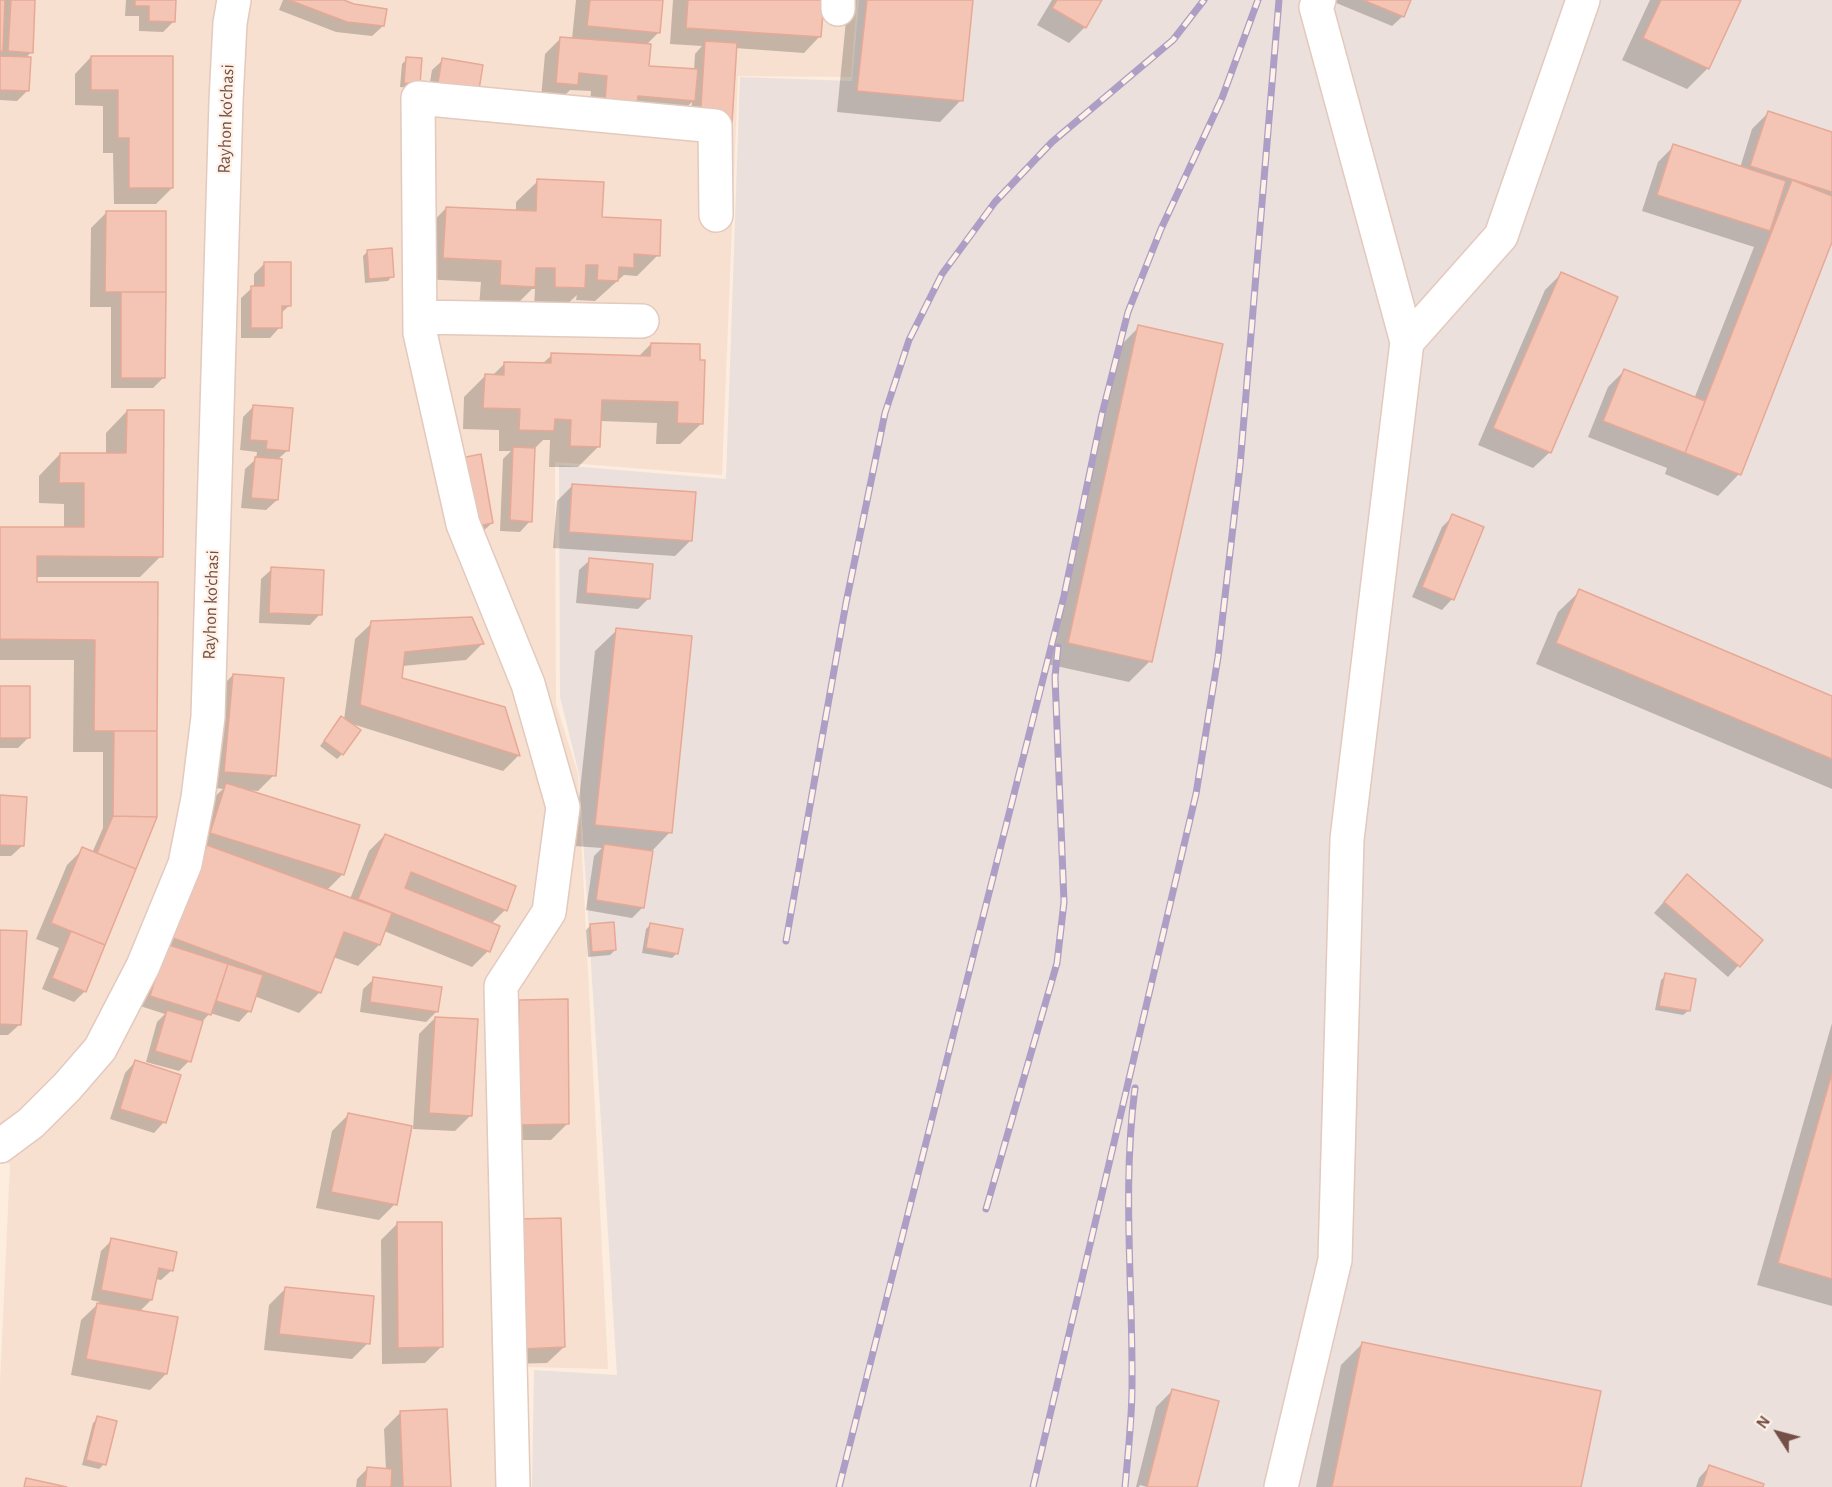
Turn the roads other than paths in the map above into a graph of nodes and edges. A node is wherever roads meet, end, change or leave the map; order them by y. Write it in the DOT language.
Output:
graph roads {
  1 [pos="234,0"];
  2 [pos="1319,0"];
  3 [pos="1583,0"];
  4 [pos="716,214"];
  5 [pos="420,317"];
  6 [pos="642,321"];
  7 [pos="1407,342"];
  8 [pos="0,1146"];
  9 [pos="513,1487"];
  10 [pos="1281,1487"];
  1 -- 8 [label="street, Rayhon ko'chasi"];
  2 -- 7 [label="street"];
  3 -- 7 [label="street"];
  4 -- 5 [label="street"];
  5 -- 6 [label="street"];
  5 -- 9 [label="street"];
  7 -- 10 [label="street"];
}
